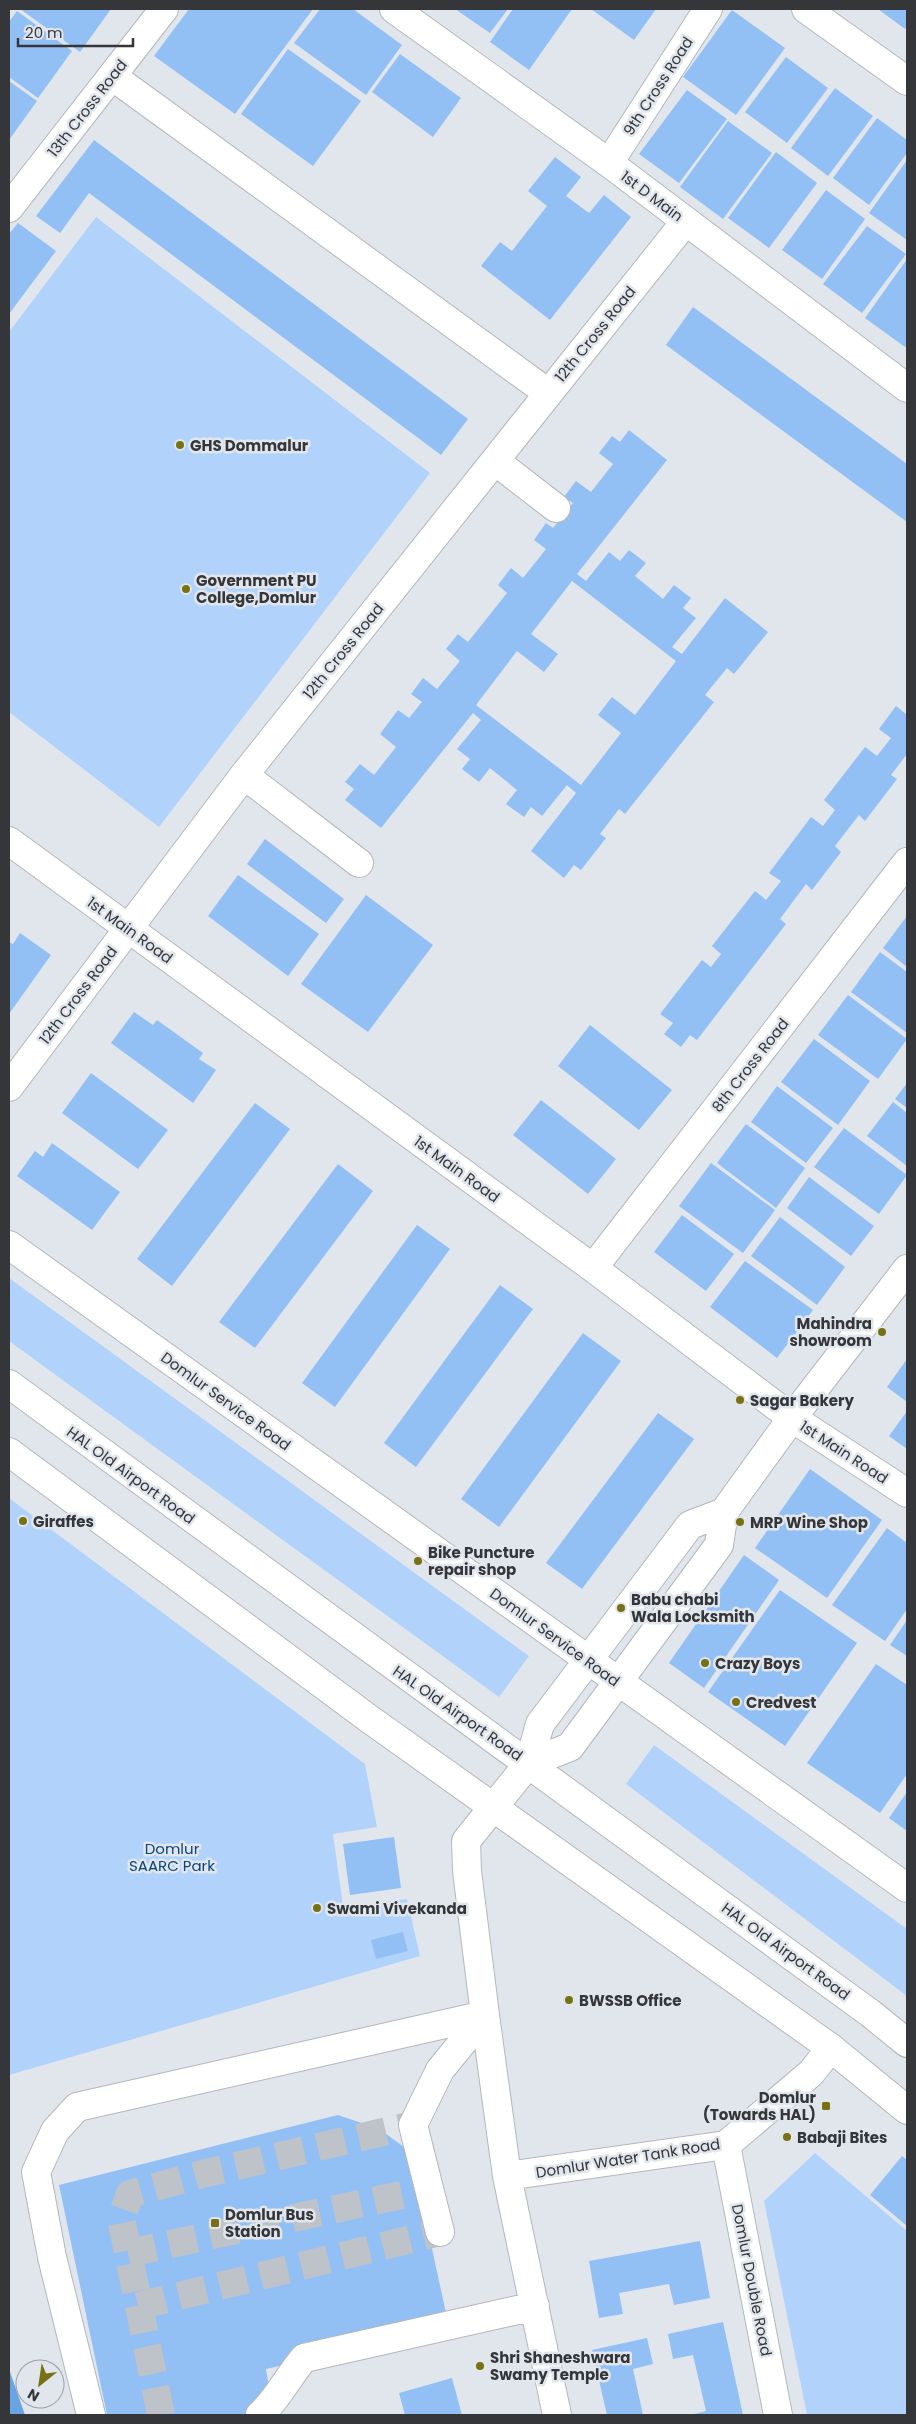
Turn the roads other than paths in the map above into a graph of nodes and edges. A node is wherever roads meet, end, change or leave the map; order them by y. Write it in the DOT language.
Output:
graph roads {
  1 [pos="164,9"];
  2 [pos="394,9"];
  3 [pos="708,9"];
  4 [pos="806,9"];
  5 [pos="112,76"];
  6 [pos="907,81"];
  7 [pos="609,163"];
  8 [pos="9,208"];
  9 [pos="686,221"];
  10 [pos="907,388"];
  11 [pos="548,393"];
  12 [pos="495,461"];
  13 [pos="556,508"];
  14 [pos="244,775"];
  15 [pos="9,841"];
  16 [pos="907,862"];
  17 [pos="359,863"];
  18 [pos="128,928"];
  19 [pos="9,1087"];
  20 [pos="9,1245"];
  21 [pos="593,1268"];
  22 [pos="907,1269"];
  23 [pos="9,1384"];
  24 [pos="792,1418"];
  25 [pos="9,1452"];
  26 [pos="907,1493"];
  27 [pos="724,1512"];
  28 [pos="588,1661"];
  29 [pos="618,1681"];
  30 [pos="528,1763"];
  31 [pos="492,1807"];
  32 [pos="907,1888"];
  33 [pos="485,2015"];
  34 [pos="907,2043"];
  35 [pos="831,2048"];
  36 [pos="907,2110"];
  37 [pos="726,2144"];
  38 [pos="507,2176"];
  39 [pos="440,2232"];
  40 [pos="535,2306"];
  41 [pos="91,2415"];
  42 [pos="260,2415"];
  43 [pos="558,2415"];
  44 [pos="778,2415"];
  1 -- 5 [label="street, 13th Cross Road"];
  2 -- 7 [label="street, 1st D Main"];
  3 -- 7 [label="street, 9th Cross Road"];
  4 -- 6 [label="street"];
  5 -- 8 [label="street, 13th Cross Road"];
  5 -- 11 [label="street"];
  7 -- 9 [label="street, 1st D Main"];
  9 -- 10 [label="street, 1st D Main"];
  9 -- 11 [label="street, 12th Cross Road"];
  11 -- 12 [label="street, 12th Cross Road"];
  12 -- 13 [label="street"];
  12 -- 14 [label="street, 12th Cross Road"];
  14 -- 17 [label="street"];
  14 -- 18 [label="street, 12th Cross Road"];
  15 -- 18 [label="street, 1st Main Road"];
  16 -- 21 [label="street, 8th Cross Road"];
  18 -- 19 [label="street, 12th Cross Road"];
  18 -- 21 [label="street, 1st Main Road"];
  20 -- 28 [label="street, Domlur Service Road"];
  21 -- 24 [label="street, 1st Main Road"];
  22 -- 24 [label="street"];
  23 -- 30 [label="street, HAL Old Airport Road"];
  24 -- 26 [label="street, 1st Main Road"];
  24 -- 27 [label="street"];
  25 -- 31 [label="street"];
  27 -- 28 [label="street"];
  27 -- 29 [label="street"];
  28 -- 29 [label="street, Domlur Service Road"];
  28 -- 30 [label="street"];
  29 -- 30 [label="street"];
  29 -- 32 [label="street, Domlur Service Road"];
  30 -- 31 [label="street"];
  30 -- 34 [label="street, HAL Old Airport Road"];
  31 -- 33 [label="street"];
  31 -- 35 [label="street"];
  33 -- 38 [label="street"];
  33 -- 39 [label="street"];
  33 -- 41 [label="street"];
  35 -- 36 [label="street"];
  35 -- 37 [label="street, Domlur Water Tank Road"];
  37 -- 38 [label="street, Domlur Water Tank Road"];
  37 -- 44 [label="street, Domlur Double Road"];
  38 -- 40 [label="street"];
  40 -- 42 [label="street"];
  40 -- 43 [label="street"];
}
